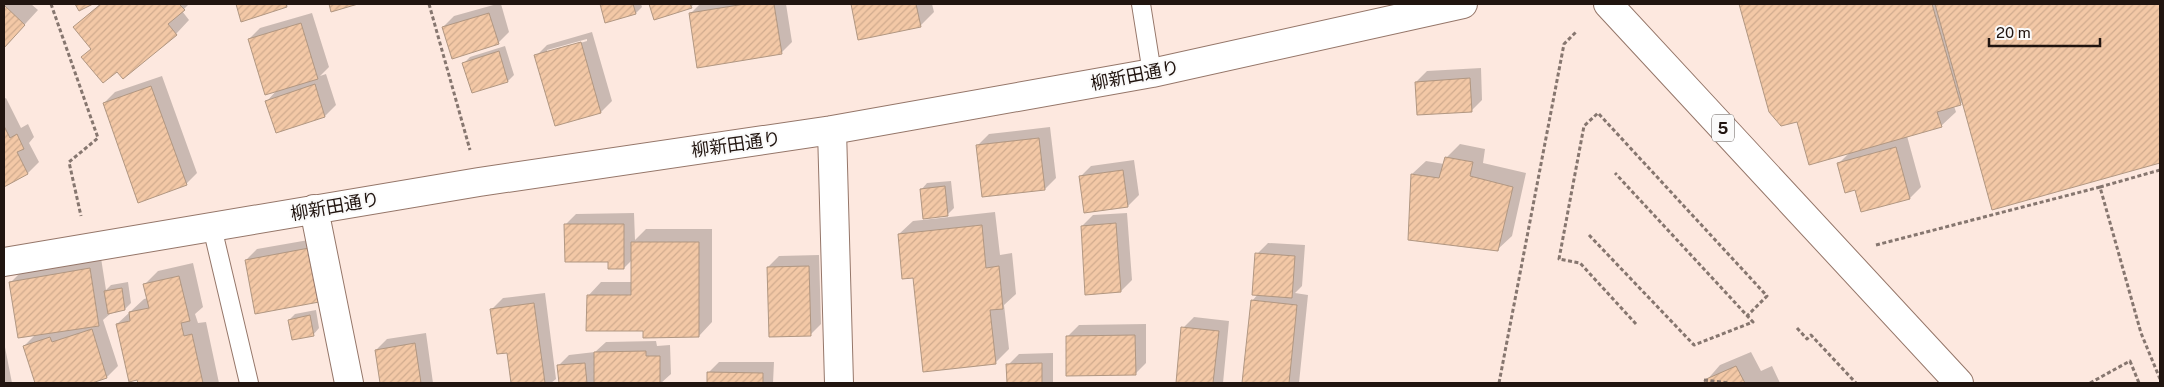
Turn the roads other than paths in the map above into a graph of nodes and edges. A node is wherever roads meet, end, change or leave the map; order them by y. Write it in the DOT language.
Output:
graph roads {
  1 [pos="1142,4"];
  2 [pos="1463,4"];
  3 [pos="1608,4"];
  4 [pos="1152,73"];
  5 [pos="832,130"];
  6 [pos="314,210"];
  7 [pos="212,227"];
  8 [pos="4,262"];
  9 [pos="249,383"];
  10 [pos="349,383"];
  11 [pos="839,383"];
  12 [pos="1959,383"];
  1 -- 4 [label="lane"];
  2 -- 4 [label="street, 柳新田通り"];
  3 -- 12 [label="street, 5"];
  4 -- 5 [label="street, 柳新田通り"];
  5 -- 6 [label="street, 柳新田通り"];
  5 -- 11 [label="street"];
  6 -- 7 [label="street, 柳新田通り"];
  6 -- 10 [label="street"];
  7 -- 8 [label="street, 柳新田通り"];
  7 -- 9 [label="lane"];
}
